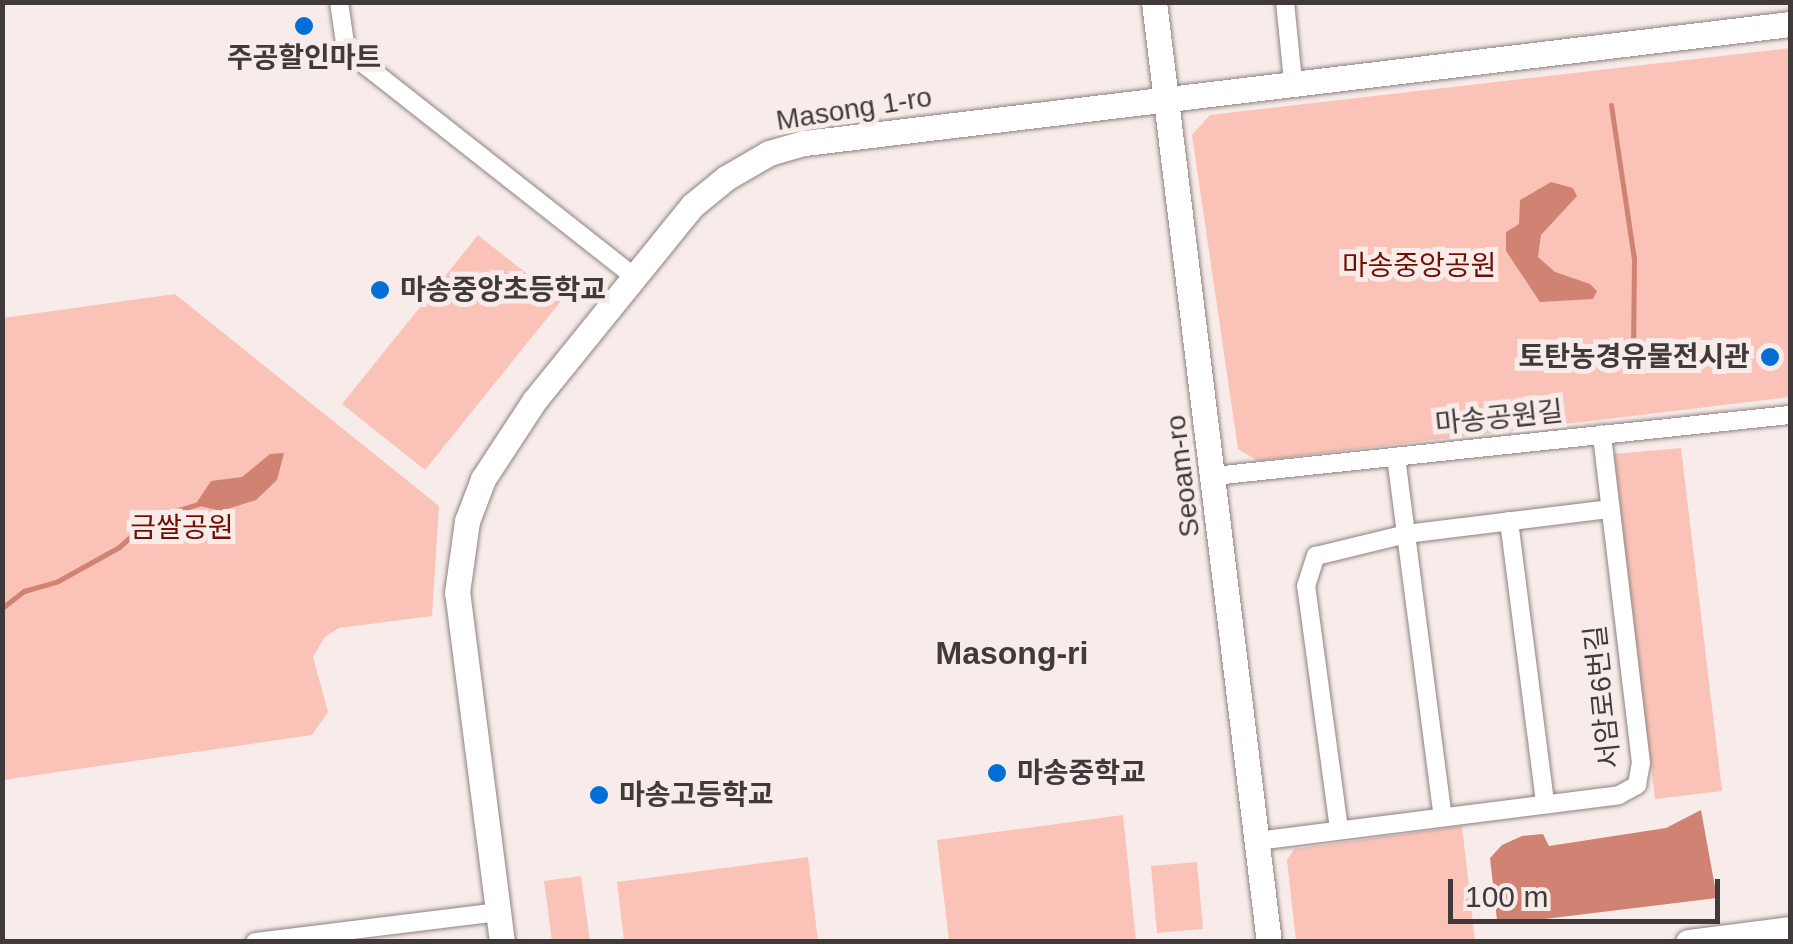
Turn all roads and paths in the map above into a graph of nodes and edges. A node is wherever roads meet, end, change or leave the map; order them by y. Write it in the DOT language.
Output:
graph roads {
  1 [pos="340,2"];
  2 [pos="1154,2"];
  3 [pos="1284,2"];
  4 [pos="1790,24"];
  5 [pos="1293,81"];
  6 [pos="1165,98"];
  7 [pos="633,276"];
  8 [pos="1790,415"];
  9 [pos="1602,434"];
  10 [pos="1396,456"];
  11 [pos="1214,476"];
  12 [pos="1610,509"];
  13 [pos="1509,521"];
  14 [pos="1406,534"];
  15 [pos="1545,803"];
  16 [pos="1443,817"];
  17 [pos="1339,829"];
  18 [pos="1257,841"];
  19 [pos="498,912"];
  20 [pos="1790,929"];
  21 [pos="255,942"];
  22 [pos="502,942"];
  23 [pos="1269,942"];
  24 [pos="1688,942"];
  1 -- 7 [label="street"];
  2 -- 6 [label="street, Seoam-ro"];
  3 -- 5 [label="street"];
  4 -- 5 [label="street, Masong 1-ro"];
  5 -- 6 [label="street, Masong 1-ro"];
  6 -- 7 [label="street, Masong 1-ro"];
  6 -- 11 [label="street, Seoam-ro"];
  7 -- 19 [label="street, Masong 1-ro"];
  8 -- 9 [label="street, 마송공원길"];
  9 -- 10 [label="street, 마송공원길"];
  9 -- 12 [label="street, 서암로6번길"];
  10 -- 11 [label="street, 마송공원길"];
  10 -- 14 [label="street"];
  11 -- 18 [label="street, Seoam-ro"];
  12 -- 13 [label="street"];
  12 -- 15 [label="street, 서암로6번길"];
  13 -- 14 [label="street"];
  13 -- 15 [label="street"];
  14 -- 16 [label="street"];
  14 -- 17 [label="street"];
  15 -- 16 [label="street, 서암로6번길"];
  16 -- 17 [label="street, 서암로6번길"];
  17 -- 18 [label="street, 서암로6번길"];
  18 -- 23 [label="street, Seoam-ro"];
  19 -- 21 [label="street"];
  19 -- 22 [label="street, Masong 1-ro"];
  20 -- 24 [label="street"];
}
